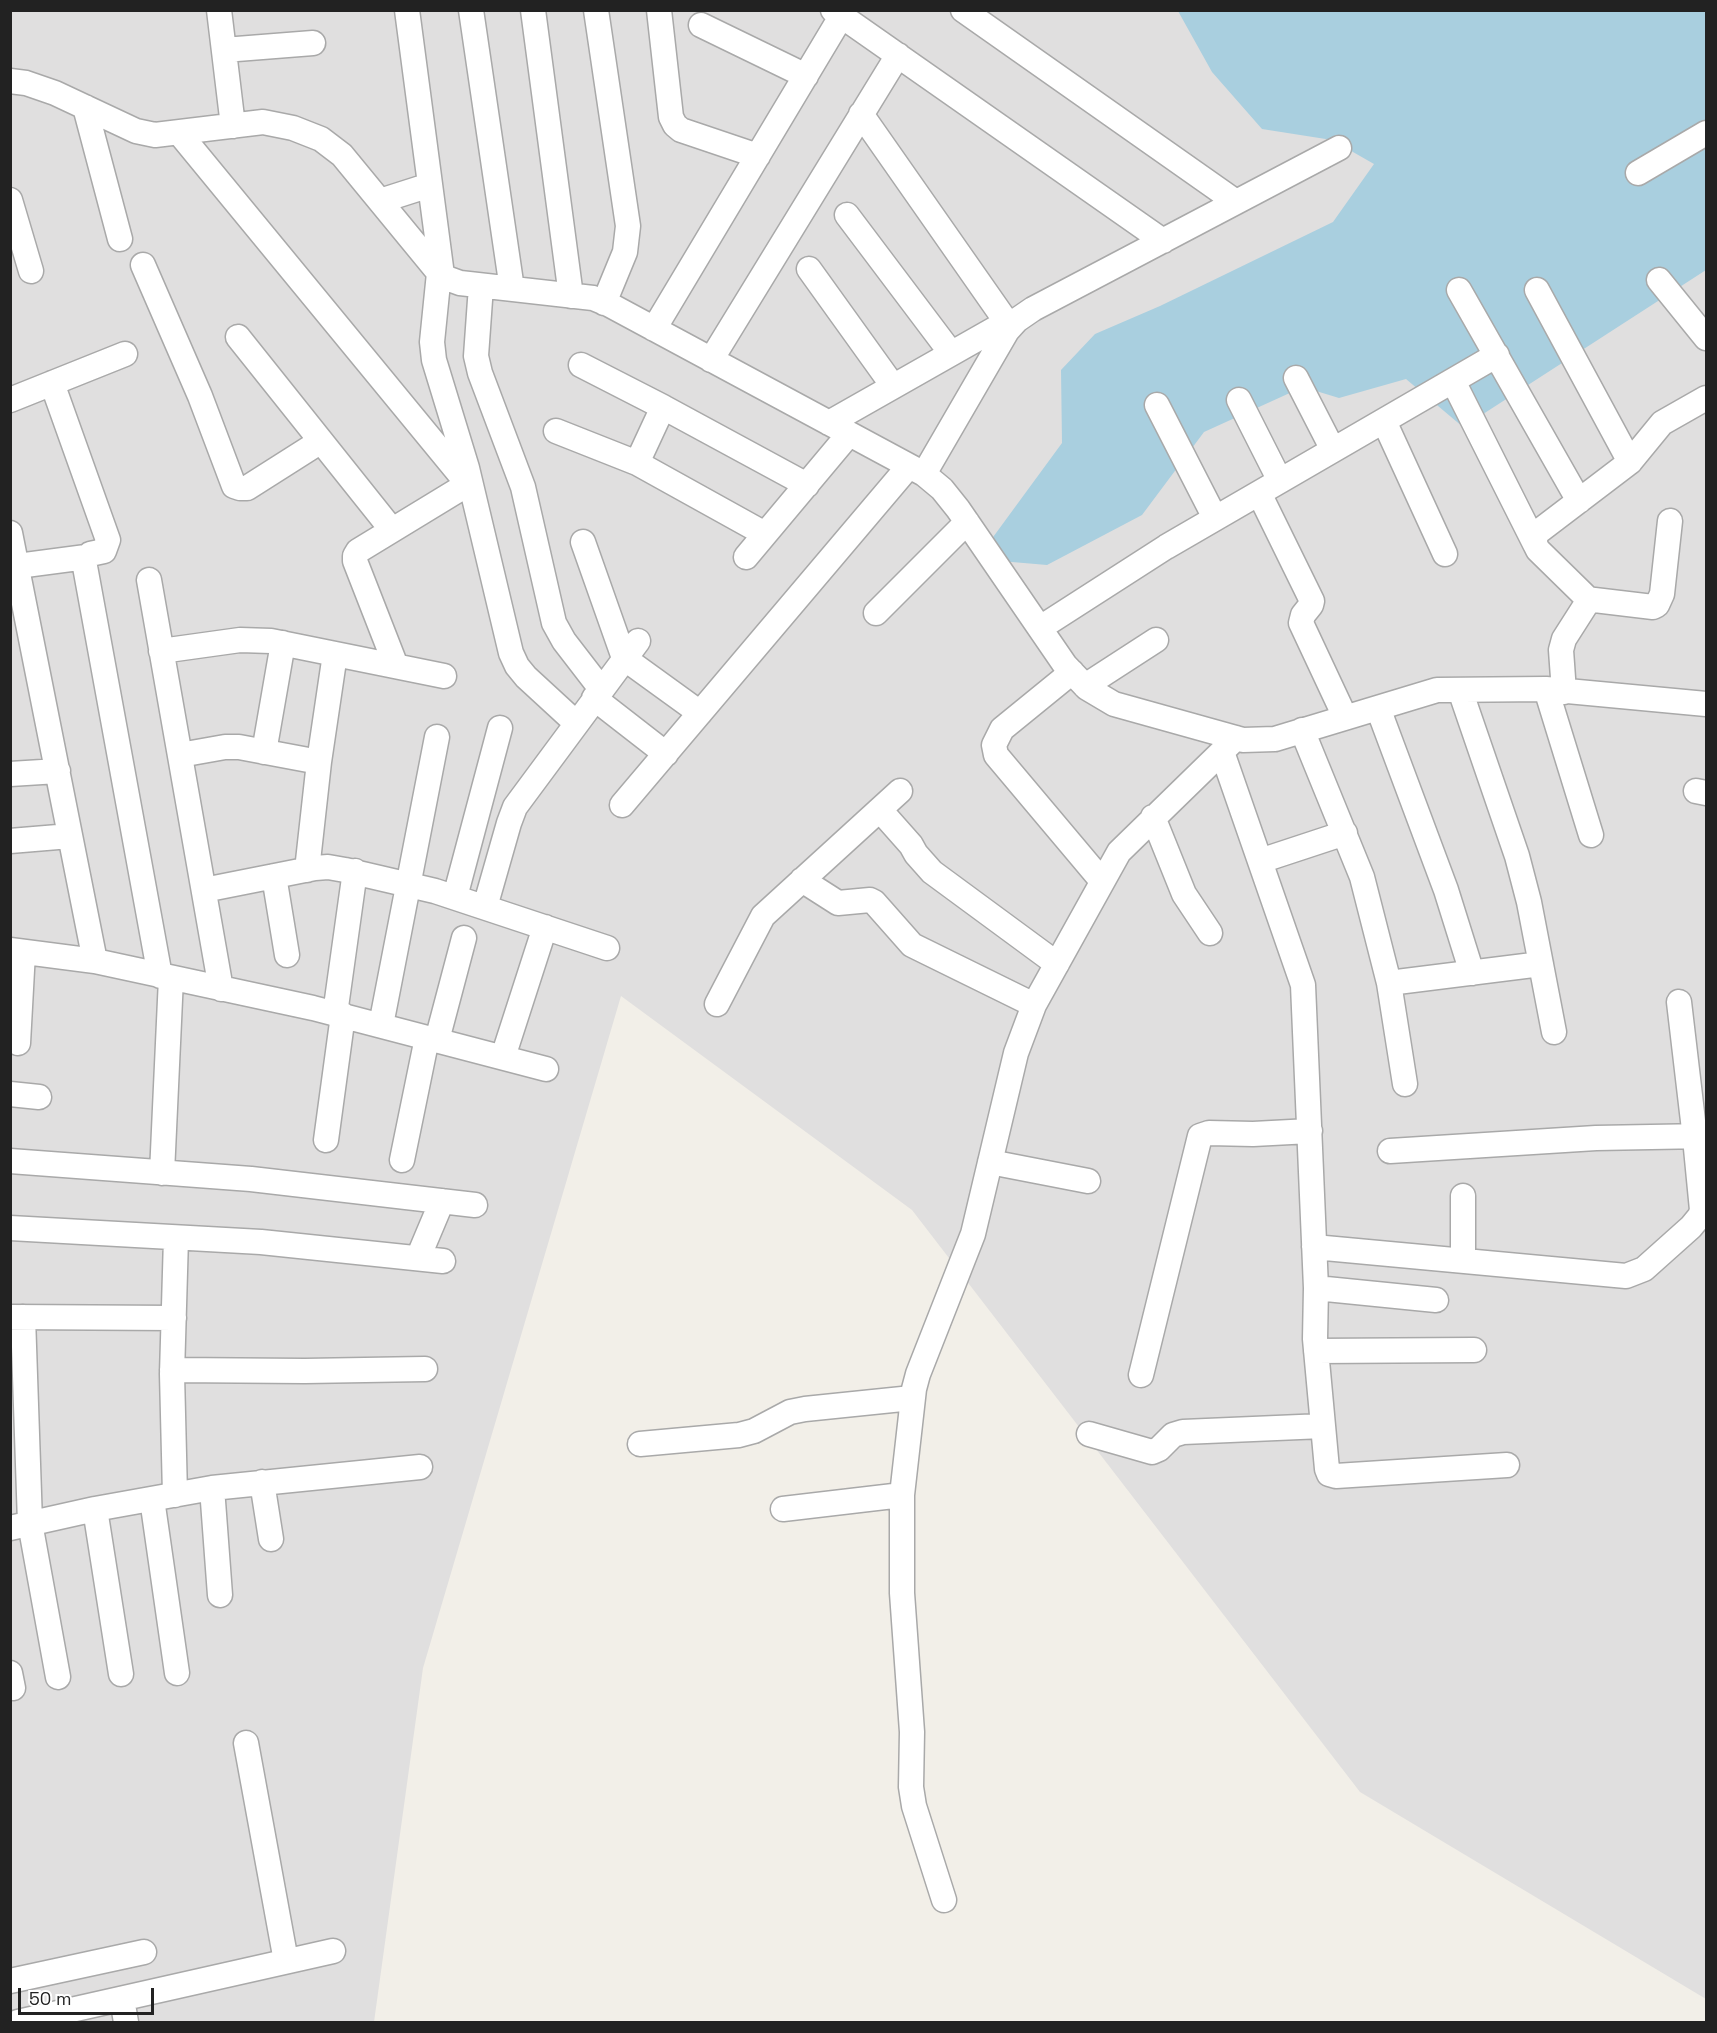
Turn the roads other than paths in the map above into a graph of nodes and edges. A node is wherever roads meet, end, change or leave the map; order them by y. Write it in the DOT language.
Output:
graph roads {
  1 [pos="219,10"];
  2 [pos="407,10"];
  3 [pos="471,10"];
  4 [pos="533,10"];
  5 [pos="596,10"];
  6 [pos="659,10"];
  7 [pos="963,10"];
  8 [pos="840,12"];
  9 [pos="701,25"];
  10 [pos="313,43"];
  11 [pos="224,50"];
  12 [pos="898,55"];
  13 [pos="806,76"];
  14 [pos="10,81"];
  15 [pos="85,107"];
  16 [pos="861,114"];
  17 [pos="233,126"];
  18 [pos="1707,133"];
  19 [pos="180,134"];
  20 [pos="1340,148"];
  21 [pos="758,156"];
  22 [pos="1638,173"];
  23 [pos="430,185"];
  24 [pos="10,200"];
  25 [pos="380,201"];
  26 [pos="1236,202"];
  27 [pos="847,215"];
  28 [pos="120,239"];
  29 [pos="1163,241"];
  30 [pos="143,265"];
  31 [pos="809,268"];
  32 [pos="31,271"];
  33 [pos="440,274"];
  34 [pos="1659,280"];
  35 [pos="481,286"];
  36 [pos="512,289"];
  37 [pos="1459,290"];
  38 [pos="1537,290"];
  39 [pos="571,296"];
  40 [pos="604,303"];
  41 [pos="1009,324"];
  42 [pos="654,329"];
  43 [pos="238,337"];
  44 [pos="1707,338"];
  45 [pos="951,353"];
  46 [pos="125,354"];
  47 [pos="1497,355"];
  48 [pos="711,360"];
  49 [pos="581,365"];
  50 [pos="1296,378"];
  51 [pos="1453,381"];
  52 [pos="52,383"];
  53 [pos="893,386"];
  54 [pos="1707,398"];
  55 [pos="10,400"];
  56 [pos="1239,400"];
  57 [pos="1157,405"];
  58 [pos="663,407"];
  59 [pos="1384,421"];
  60 [pos="839,429"];
  61 [pos="556,431"];
  62 [pos="321,441"];
  63 [pos="1333,450"];
  64 [pos="1630,462"];
  65 [pos="637,464"];
  66 [pos="917,470"];
  67 [pos="1280,481"];
  68 [pos="807,484"];
  69 [pos="470,487"];
  70 [pos="1259,493"];
  71 [pos="1579,501"];
  72 [pos="1215,518"];
  73 [pos="1670,521"];
  74 [pos="967,522"];
  75 [pos="392,530"];
  76 [pos="10,533"];
  77 [pos="765,534"];
  78 [pos="582,542"];
  79 [pos="1535,544"];
  80 [pos="1445,554"];
  81 [pos="746,556"];
  82 [pos="86,557"];
  83 [pos="14,566"];
  84 [pos="148,580"];
  85 [pos="1586,599"];
  86 [pos="876,614"];
  87 [pos="1040,628"];
  88 [pos="1156,640"];
  89 [pos="283,643"];
  90 [pos="631,650"];
  91 [pos="161,651"];
  92 [pos="335,654"];
  93 [pos="396,666"];
  94 [pos="444,676"];
  95 [pos="1079,679"];
  96 [pos="1460,690"];
  97 [pos="1555,690"];
  98 [pos="598,694"];
  99 [pos="1707,705"];
  100 [pos="1378,708"];
  101 [pos="700,712"];
  102 [pos="1345,717"];
  103 [pos="576,723"];
  104 [pos="500,728"];
  105 [pos="1302,730"];
  106 [pos="437,737"];
  107 [pos="1229,745"];
  108 [pos="264,752"];
  109 [pos="666,754"];
  110 [pos="180,755"];
  111 [pos="319,762"];
  112 [pos="58,771"];
  113 [pos="10,774"];
  114 [pos="900,791"];
  115 [pos="622,805"];
  116 [pos="880,810"];
  117 [pos="1154,817"];
  118 [pos="1345,833"];
  119 [pos="1590,835"];
  120 [pos="70,836"];
  121 [pos="10,841"];
  122 [pos="1260,861"];
  123 [pos="307,870"];
  124 [pos="355,872"];
  125 [pos="274,876"];
  126 [pos="802,880"];
  127 [pos="1102,881"];
  128 [pos="409,884"];
  129 [pos="204,890"];
  130 [pos="455,897"];
  131 [pos="485,907"];
  132 [pos="545,927"];
  133 [pos="1210,933"];
  134 [pos="464,938"];
  135 [pos="607,948"];
  136 [pos="17,951"];
  137 [pos="286,955"];
  138 [pos="95,962"];
  139 [pos="1057,964"];
  140 [pos="1541,964"];
  141 [pos="1472,973"];
  142 [pos="165,977"];
  143 [pos="1389,983"];
  144 [pos="222,989"];
  145 [pos="1679,1002"];
  146 [pos="717,1004"];
  147 [pos="1034,1005"];
  148 [pos="339,1015"];
  149 [pos="381,1025"];
  150 [pos="1554,1032"];
  151 [pos="432,1039"];
  152 [pos="18,1042"];
  153 [pos="503,1057"];
  154 [pos="546,1069"];
  155 [pos="1406,1084"];
  156 [pos="10,1094"];
  157 [pos="39,1097"];
  158 [pos="1310,1131"];
  159 [pos="1701,1137"];
  160 [pos="326,1140"];
  161 [pos="1390,1152"];
  162 [pos="402,1160"];
  163 [pos="10,1161"];
  164 [pos="990,1162"];
  165 [pos="162,1173"];
  166 [pos="1088,1181"];
  167 [pos="1463,1196"];
  168 [pos="442,1201"];
  169 [pos="476,1205"];
  170 [pos="10,1228"];
  171 [pos="176,1238"];
  172 [pos="1314,1247"];
  173 [pos="418,1258"];
  174 [pos="1463,1260"];
  175 [pos="443,1261"];
  176 [pos="1316,1288"];
  177 [pos="1436,1300"];
  178 [pos="17,1317"];
  179 [pos="174,1318"];
  180 [pos="1474,1350"];
  181 [pos="1316,1351"];
  182 [pos="425,1369"];
  183 [pos="172,1370"];
  184 [pos="1142,1375"];
  185 [pos="912,1398"];
  186 [pos="1323,1426"];
  187 [pos="1089,1434"];
  188 [pos="640,1444"];
  189 [pos="1507,1465"];
  190 [pos="420,1467"];
  191 [pos="262,1482"];
  192 [pos="212,1488"];
  193 [pos="175,1495"];
  194 [pos="902,1495"];
  195 [pos="152,1499"];
  196 [pos="95,1509"];
  197 [pos="783,1509"];
  198 [pos="20,1526"];
  199 [pos="271,1539"];
  200 [pos="220,1595"];
  201 [pos="177,1673"];
  202 [pos="121,1674"];
  203 [pos="58,1677"];
  204 [pos="246,1743"];
  205 [pos="944,1900"];
  206 [pos="333,1951"];
  207 [pos="144,1952"];
  208 [pos="286,1961"];
  209 [pos="10,1981"];
  210 [pos="122,1999"];
  211 [pos="74,2016"];
  212 [pos="22,2022"];
  213 [pos="126,2022"];
  1 -- 11 [label="street"];
  2 -- 23 [label="street"];
  3 -- 36 [label="street"];
  4 -- 39 [label="street"];
  5 -- 40 [label="street"];
  6 -- 21 [label="street"];
  7 -- 26 [label="street"];
  8 -- 12 [label="street"];
  8 -- 13 [label="street"];
  9 -- 13 [label="street"];
  10 -- 11 [label="street"];
  11 -- 17 [label="street"];
  12 -- 16 [label="street"];
  12 -- 29 [label="street"];
  13 -- 21 [label="street"];
  14 -- 15 [label="street"];
  15 -- 19 [label="street"];
  15 -- 28 [label="street"];
  16 -- 41 [label="street"];
  16 -- 48 [label="street"];
  17 -- 19 [label="street"];
  17 -- 25 [label="street"];
  18 -- 22 [label="street"];
  19 -- 69 [label="street"];
  20 -- 26 [label="street"];
  21 -- 42 [label="street"];
  23 -- 25 [label="street"];
  23 -- 33 [label="street"];
  24 -- 32 [label="street"];
  25 -- 33 [label="street"];
  26 -- 29 [label="street"];
  27 -- 45 [label="street"];
  29 -- 41 [label="street"];
  30 -- 62 [label="street"];
  31 -- 53 [label="street"];
  33 -- 35 [label="street"];
  33 -- 69 [label="street"];
  34 -- 44 [label="street"];
  35 -- 36 [label="street"];
  35 -- 98 [label="street"];
  36 -- 39 [label="street"];
  37 -- 47 [label="street"];
  38 -- 64 [label="street"];
  39 -- 40 [label="street"];
  40 -- 42 [label="street"];
  41 -- 45 [label="street"];
  41 -- 66 [label="street"];
  42 -- 48 [label="street"];
  43 -- 62 [label="street"];
  45 -- 53 [label="street"];
  46 -- 52 [label="street"];
  47 -- 51 [label="street"];
  47 -- 71 [label="street"];
  48 -- 60 [label="street"];
  49 -- 58 [label="street"];
  50 -- 63 [label="street"];
  51 -- 59 [label="street"];
  51 -- 79 [label="street"];
  52 -- 55 [label="street"];
  52 -- 82 [label="street"];
  53 -- 60 [label="street"];
  54 -- 64 [label="street"];
  56 -- 67 [label="street"];
  57 -- 72 [label="street"];
  58 -- 65 [label="street"];
  58 -- 68 [label="street"];
  59 -- 63 [label="street"];
  59 -- 80 [label="street"];
  60 -- 66 [label="street"];
  60 -- 68 [label="street"];
  61 -- 65 [label="street"];
  62 -- 75 [label="street"];
  63 -- 67 [label="street"];
  64 -- 71 [label="street"];
  65 -- 77 [label="street"];
  66 -- 74 [label="street"];
  66 -- 101 [label="street"];
  67 -- 70 [label="street"];
  68 -- 77 [label="street"];
  69 -- 75 [label="street"];
  69 -- 103 [label="street"];
  70 -- 72 [label="street"];
  70 -- 102 [label="street"];
  71 -- 79 [label="street"];
  72 -- 87 [label="street"];
  73 -- 85 [label="street"];
  74 -- 86 [label="street"];
  74 -- 87 [label="street"];
  75 -- 93 [label="street"];
  76 -- 83 [label="street"];
  77 -- 81 [label="street"];
  78 -- 90 [label="street"];
  79 -- 85 [label="street"];
  82 -- 83 [label="street"];
  82 -- 142 [label="street"];
  83 -- 112 [label="street"];
  84 -- 91 [label="street"];
  85 -- 97 [label="street"];
  87 -- 95 [label="street"];
  88 -- 95 [label="street"];
  89 -- 91 [label="street"];
  89 -- 92 [label="street"];
  89 -- 108 [label="street"];
  90 -- 98 [label="street"];
  90 -- 101 [label="street"];
  91 -- 110 [label="street"];
  92 -- 93 [label="street"];
  92 -- 111 [label="street"];
  93 -- 94 [label="street"];
  95 -- 107 [label="street"];
  95 -- 127 [label="street"];
  96 -- 97 [label="street"];
  96 -- 100 [label="street"];
  96 -- 140 [label="street"];
  97 -- 99 [label="street"];
  97 -- 119 [label="street"];
  98 -- 103 [label="street"];
  98 -- 109 [label="street"];
  100 -- 102 [label="street"];
  100 -- 141 [label="street"];
  101 -- 109 [label="street"];
  102 -- 105 [label="street"];
  103 -- 131 [label="street"];
  104 -- 130 [label="street"];
  105 -- 107 [label="street"];
  105 -- 118 [label="street"];
  106 -- 128 [label="street"];
  107 -- 117 [label="street"];
  107 -- 122 [label="street"];
  108 -- 110 [label="street"];
  108 -- 111 [label="street"];
  109 -- 115 [label="street"];
  110 -- 129 [label="street"];
  111 -- 123 [label="street"];
  112 -- 113 [label="street"];
  112 -- 120 [label="street"];
  114 -- 116 [label="street"];
  116 -- 126 [label="street"];
  116 -- 139 [label="street"];
  117 -- 127 [label="street"];
  117 -- 133 [label="street"];
  118 -- 122 [label="street"];
  118 -- 143 [label="street"];
  120 -- 121 [label="street"];
  120 -- 138 [label="street"];
  122 -- 158 [label="street"];
  123 -- 124 [label="street"];
  123 -- 125 [label="street"];
  124 -- 128 [label="street"];
  124 -- 148 [label="street"];
  125 -- 129 [label="street"];
  125 -- 137 [label="street"];
  126 -- 146 [label="street"];
  126 -- 147 [label="street"];
  127 -- 139 [label="street"];
  128 -- 130 [label="street"];
  128 -- 149 [label="street"];
  129 -- 144 [label="street"];
  130 -- 131 [label="street"];
  131 -- 132 [label="street"];
  132 -- 135 [label="street"];
  132 -- 153 [label="street"];
  134 -- 151 [label="street"];
  136 -- 138 [label="street"];
  136 -- 152 [label="street"];
  138 -- 142 [label="street"];
  139 -- 147 [label="street"];
  140 -- 141 [label="street"];
  140 -- 150 [label="street"];
  141 -- 143 [label="street"];
  142 -- 144 [label="street"];
  142 -- 165 [label="street"];
  143 -- 155 [label="street"];
  144 -- 148 [label="street"];
  145 -- 159 [label="street"];
  147 -- 164 [label="street"];
  148 -- 149 [label="street"];
  148 -- 160 [label="street"];
  149 -- 151 [label="street"];
  151 -- 153 [label="street"];
  151 -- 162 [label="street"];
  153 -- 154 [label="street"];
  156 -- 157 [label="street"];
  158 -- 172 [label="street"];
  158 -- 184 [label="street"];
  159 -- 161 [label="street"];
  159 -- 174 [label="street"];
  163 -- 165 [label="street"];
  164 -- 166 [label="street"];
  164 -- 185 [label="street"];
  165 -- 168 [label="street"];
  167 -- 174 [label="street"];
  168 -- 169 [label="street"];
  168 -- 173 [label="street"];
  170 -- 171 [label="street"];
  171 -- 173 [label="street"];
  171 -- 179 [label="street"];
  172 -- 174 [label="street"];
  172 -- 176 [label="street"];
  173 -- 175 [label="street"];
  176 -- 177 [label="street"];
  176 -- 181 [label="street"];
  178 -- 179 [label="street"];
  178 -- 198 [label="street"];
  179 -- 183 [label="street"];
  180 -- 181 [label="street"];
  181 -- 186 [label="street"];
  182 -- 183 [label="street"];
  183 -- 193 [label="street"];
  185 -- 188 [label="street"];
  185 -- 194 [label="street"];
  186 -- 187 [label="street"];
  186 -- 189 [label="street"];
  190 -- 191 [label="street"];
  191 -- 192 [label="street"];
  191 -- 199 [label="street"];
  192 -- 193 [label="street"];
  192 -- 200 [label="street"];
  193 -- 195 [label="street"];
  194 -- 197 [label="street"];
  194 -- 205 [label="street"];
  195 -- 196 [label="street"];
  195 -- 201 [label="street"];
  196 -- 198 [label="street"];
  196 -- 202 [label="street"];
  198 -- 203 [label="street"];
  204 -- 208 [label="street"];
  206 -- 208 [label="street"];
  207 -- 209 [label="street"];
  208 -- 210 [label="street"];
  210 -- 211 [label="street"];
  210 -- 213 [label="street"];
  211 -- 212 [label="street"];
}
